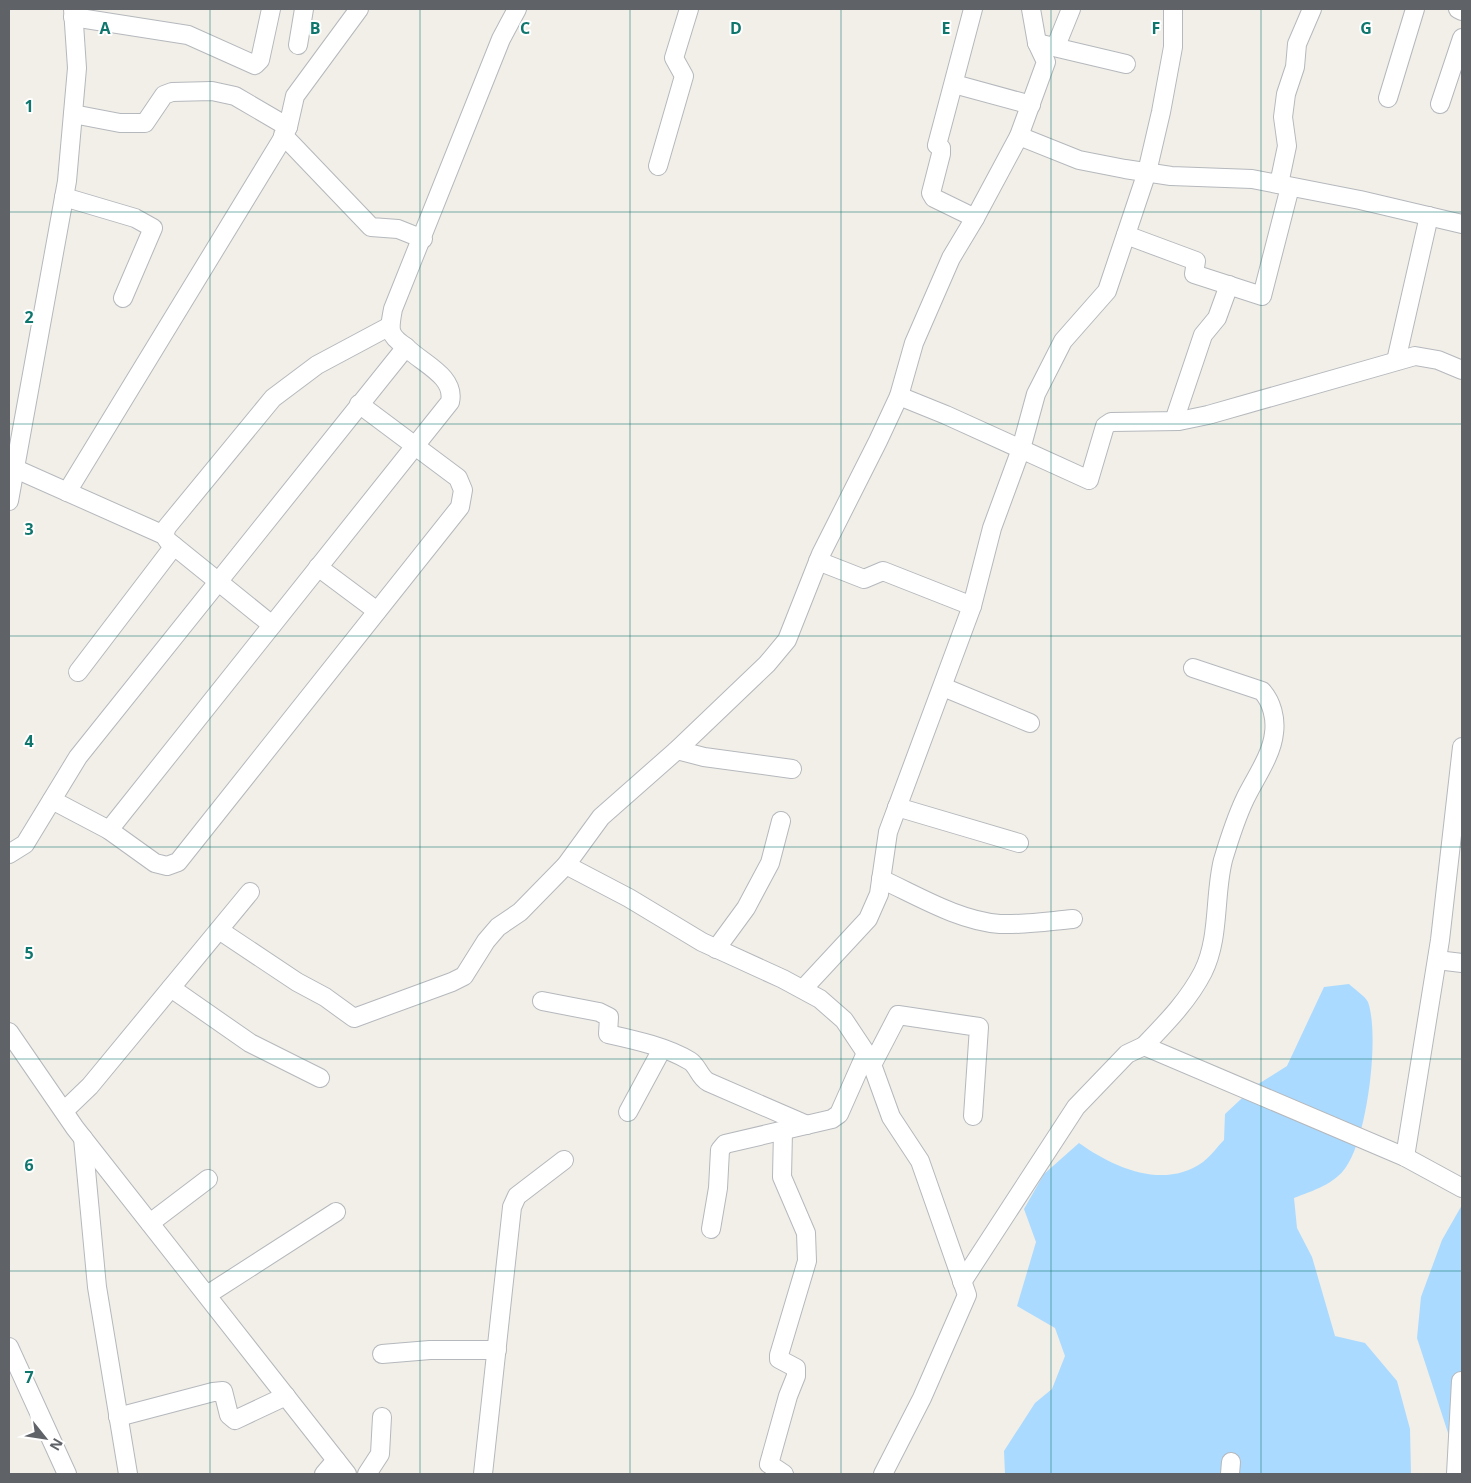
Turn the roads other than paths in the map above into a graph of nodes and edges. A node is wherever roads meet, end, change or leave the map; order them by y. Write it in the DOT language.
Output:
graph roads {
  1 [pos="271,9"];
  2 [pos="304,9"];
  3 [pos="359,9"];
  4 [pos="517,9"];
  5 [pos="689,9"];
  6 [pos="973,9"];
  7 [pos="1031,9"];
  8 [pos="1071,9"];
  9 [pos="1173,9"];
  10 [pos="1312,9"];
  11 [pos="1415,9"];
  12 [pos="1458,9"];
  13 [pos="1462,11"];
  14 [pos="73,13"];
  15 [pos="1462,38"];
  16 [pos="1037,43"];
  17 [pos="298,45"];
  18 [pos="1056,46"];
  19 [pos="1126,64"];
  20 [pos="954,84"];
  21 [pos="1388,98"];
  22 [pos="1440,104"];
  23 [pos="1030,105"];
  24 [pos="73,114"];
  25 [pos="286,131"];
  26 [pos="1019,136"];
  27 [pos="658,166"];
  28 [pos="1147,172"];
  29 [pos="1284,186"];
  30 [pos="64,198"];
  31 [pos="1429,216"];
  32 [pos="975,218"];
  33 [pos="1462,224"];
  34 [pos="1126,235"];
  35 [pos="423,239"];
  36 [pos="1228,285"];
  37 [pos="123,298"];
  38 [pos="390,326"];
  39 [pos="406,347"];
  40 [pos="1396,361"];
  41 [pos="1462,370"];
  42 [pos="899,396"];
  43 [pos="359,404"];
  44 [pos="1174,421"];
  45 [pos="415,446"];
  46 [pos="1021,449"];
  47 [pos="12,466"];
  48 [pos="67,492"];
  49 [pos="9,501"];
  50 [pos="169,540"];
  51 [pos="818,561"];
  52 [pos="318,567"];
  53 [pos="217,582"];
  54 [pos="972,606"];
  55 [pos="377,611"];
  56 [pos="272,626"];
  57 [pos="1193,668"];
  58 [pos="78,672"];
  59 [pos="943,687"];
  60 [pos="1030,723"];
  61 [pos="1462,747"];
  62 [pos="677,750"];
  63 [pos="792,769"];
  64 [pos="52,800"];
  65 [pos="897,807"];
  66 [pos="781,821"];
  67 [pos="109,830"];
  68 [pos="1019,843"];
  69 [pos="9,854"];
  70 [pos="566,864"];
  71 [pos="881,879"];
  72 [pos="250,892"];
  73 [pos="1073,919"];
  74 [pos="220,930"];
  75 [pos="716,949"];
  76 [pos="1437,960"];
  77 [pos="1462,963"];
  78 [pos="171,988"];
  79 [pos="802,989"];
  80 [pos="542,1002"];
  81 [pos="9,1032"];
  82 [pos="1144,1046"];
  83 [pos="662,1050"];
  84 [pos="869,1059"];
  85 [pos="320,1078"];
  86 [pos="64,1111"];
  87 [pos="628,1112"];
  88 [pos="973,1116"];
  89 [pos="807,1125"];
  90 [pos="782,1130"];
  91 [pos="83,1138"];
  92 [pos="1405,1157"];
  93 [pos="564,1160"];
  94 [pos="208,1179"];
  95 [pos="1462,1188"];
  96 [pos="336,1212"];
  97 [pos="150,1223"];
  98 [pos="711,1229"];
  99 [pos="962,1282"];
  100 [pos="207,1295"];
  101 [pos="9,1347"];
  102 [pos="497,1350"];
  103 [pos="382,1354"];
  104 [pos="1461,1381"];
  105 [pos="286,1396"];
  106 [pos="382,1417"];
  107 [pos="118,1418"];
  108 [pos="336,1460"];
  109 [pos="67,1474"];
  110 [pos="128,1474"];
  111 [pos="324,1474"];
  112 [pos="347,1474"];
  113 [pos="367,1474"];
  114 [pos="483,1474"];
  115 [pos="784,1474"];
  116 [pos="883,1474"];
  117 [pos="1456,1474"];
  1 -- 14 [label="street"];
  2 -- 17 [label="street"];
  3 -- 25 [label="street"];
  4 -- 35 [label="street"];
  5 -- 27 [label="street"];
  6 -- 20 [label="street"];
  7 -- 16 [label="street"];
  8 -- 18 [label="street"];
  9 -- 28 [label="street"];
  10 -- 29 [label="street"];
  11 -- 21 [label="street"];
  12 -- 13 [label="street"];
  14 -- 24 [label="street"];
  15 -- 22 [label="street"];
  16 -- 18 [label="street"];
  16 -- 23 [label="street"];
  18 -- 19 [label="street"];
  20 -- 23 [label="street"];
  20 -- 32 [label="street"];
  23 -- 26 [label="street"];
  24 -- 25 [label="street"];
  24 -- 30 [label="street"];
  25 -- 35 [label="street"];
  25 -- 48 [label="street"];
  26 -- 28 [label="street"];
  26 -- 32 [label="street"];
  28 -- 29 [label="street"];
  28 -- 34 [label="street"];
  29 -- 31 [label="street"];
  29 -- 36 [label="street"];
  30 -- 37 [label="street"];
  30 -- 47 [label="street"];
  31 -- 33 [label="street"];
  31 -- 40 [label="street"];
  32 -- 42 [label="street"];
  34 -- 36 [label="street"];
  34 -- 46 [label="street"];
  35 -- 38 [label="street"];
  36 -- 44 [label="street"];
  38 -- 39 [label="street"];
  38 -- 50 [label="street"];
  39 -- 43 [label="street"];
  39 -- 45 [label="street"];
  40 -- 41 [label="street"];
  40 -- 44 [label="street"];
  42 -- 46 [label="street"];
  42 -- 51 [label="street"];
  43 -- 45 [label="street"];
  43 -- 53 [label="street"];
  44 -- 46 [label="street"];
  45 -- 52 [label="street"];
  45 -- 55 [label="street"];
  46 -- 54 [label="street"];
  47 -- 48 [label="street"];
  47 -- 49 [label="street"];
  48 -- 50 [label="street"];
  50 -- 53 [label="street"];
  50 -- 58 [label="street"];
  51 -- 54 [label="street"];
  51 -- 62 [label="street"];
  52 -- 55 [label="street"];
  52 -- 56 [label="street"];
  53 -- 56 [label="street"];
  53 -- 64 [label="street"];
  54 -- 59 [label="street"];
  55 -- 67 [label="street"];
  56 -- 67 [label="street"];
  57 -- 82 [label="street"];
  59 -- 60 [label="street"];
  59 -- 65 [label="street"];
  61 -- 76 [label="street"];
  62 -- 63 [label="street"];
  62 -- 70 [label="street"];
  64 -- 67 [label="street"];
  64 -- 69 [label="street"];
  65 -- 68 [label="street"];
  65 -- 71 [label="street"];
  66 -- 75 [label="street"];
  70 -- 74 [label="street"];
  70 -- 75 [label="street"];
  71 -- 73 [label="street"];
  71 -- 79 [label="street"];
  72 -- 74 [label="street"];
  74 -- 78 [label="street"];
  75 -- 79 [label="street"];
  76 -- 77 [label="street"];
  76 -- 92 [label="street"];
  78 -- 85 [label="street"];
  78 -- 86 [label="street"];
  79 -- 84 [label="street"];
  80 -- 83 [label="street"];
  81 -- 86 [label="street"];
  82 -- 92 [label="street"];
  82 -- 99 [label="street"];
  83 -- 87 [label="street"];
  83 -- 89 [label="street"];
  84 -- 88 [label="street"];
  84 -- 89 [label="street"];
  84 -- 99 [label="street"];
  86 -- 91 [label="street"];
  89 -- 90 [label="street"];
  90 -- 98 [label="street"];
  90 -- 115 [label="street"];
  91 -- 97 [label="street"];
  91 -- 107 [label="street"];
  92 -- 95 [label="street"];
  93 -- 102 [label="street"];
  94 -- 97 [label="street"];
  96 -- 100 [label="street"];
  97 -- 100 [label="street"];
  99 -- 116 [label="street"];
  100 -- 105 [label="street"];
  101 -- 109 [label="street"];
  102 -- 103 [label="street"];
  102 -- 114 [label="street"];
  104 -- 117 [label="street"];
  105 -- 107 [label="street"];
  105 -- 108 [label="street"];
  106 -- 113 [label="street"];
  107 -- 110 [label="street"];
  108 -- 111 [label="street"];
  108 -- 112 [label="street"];
}
